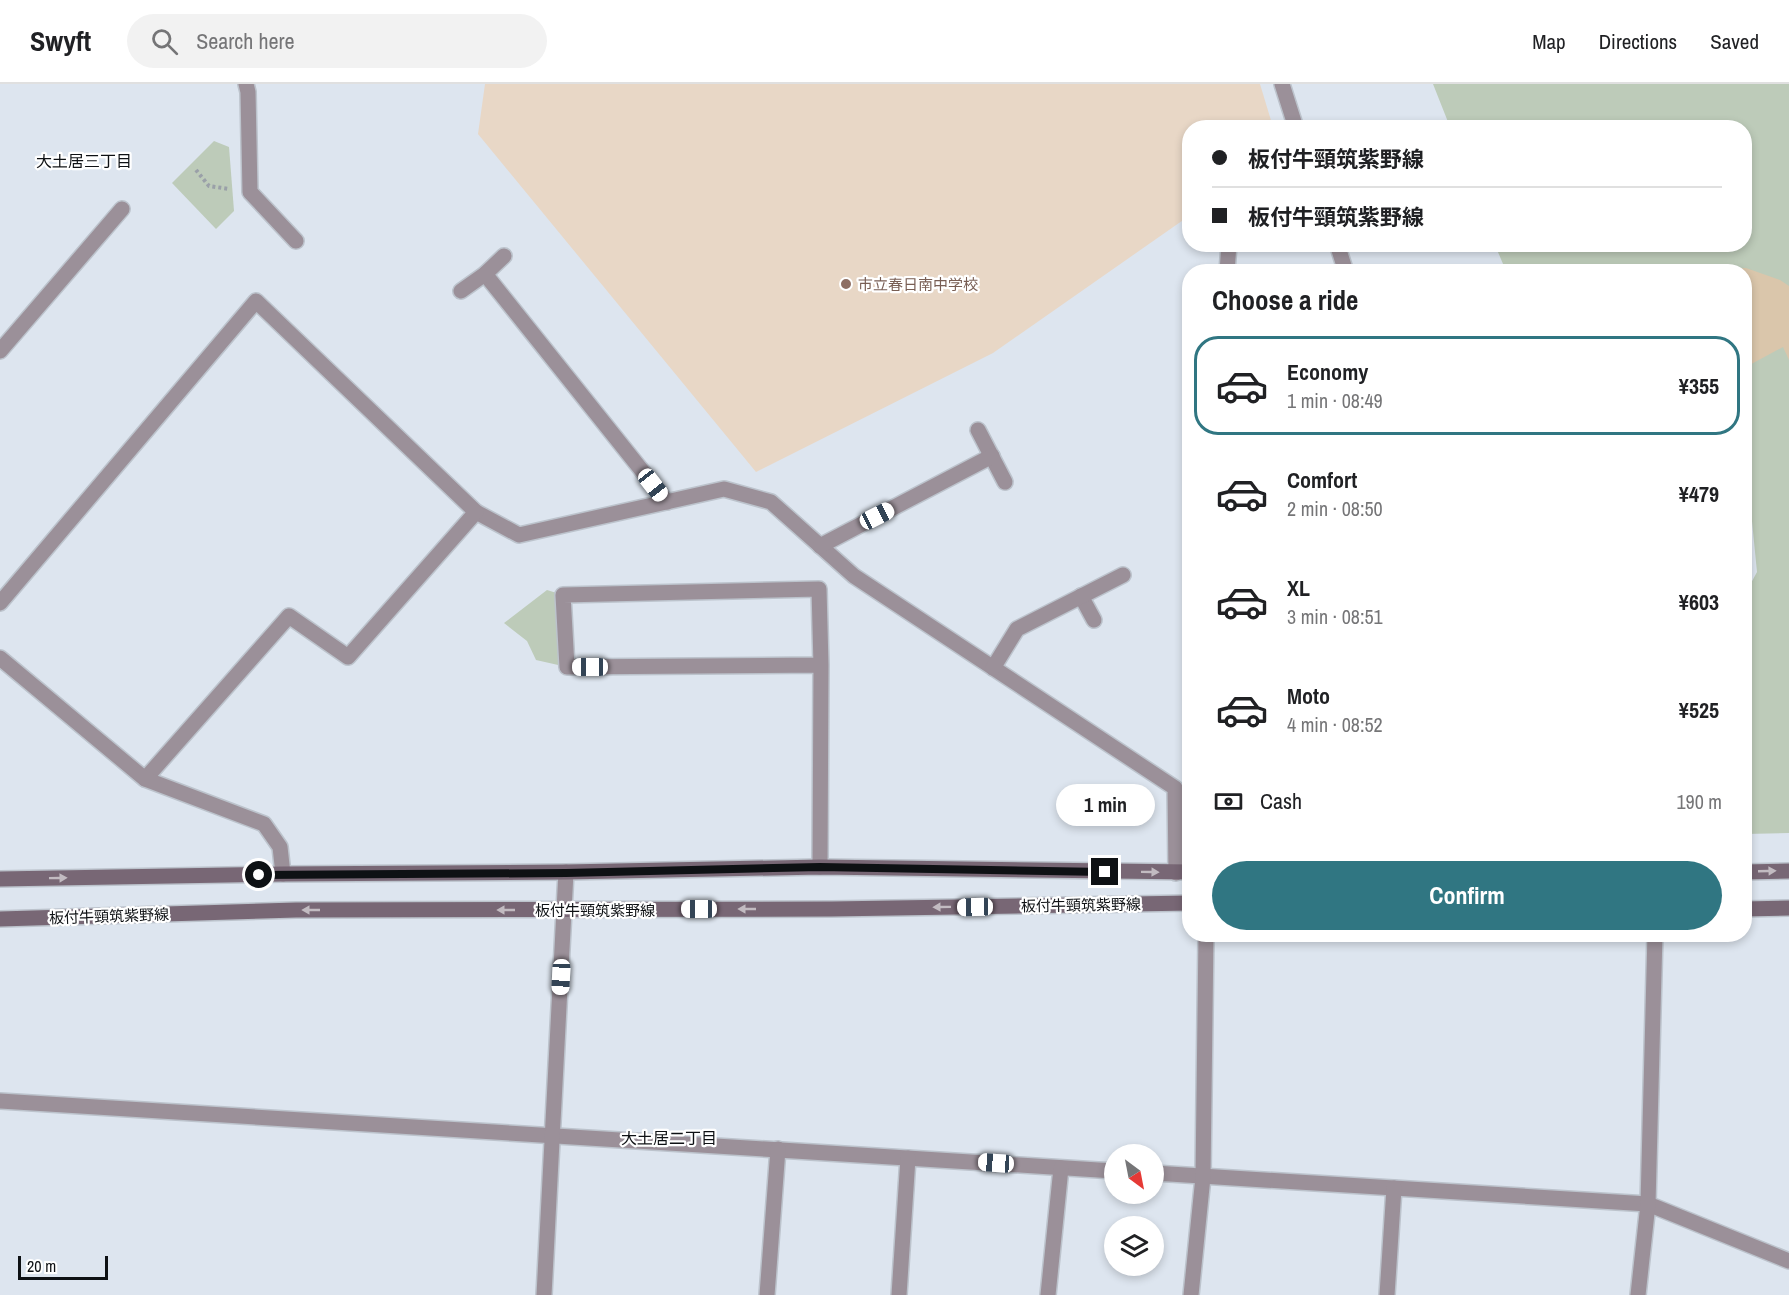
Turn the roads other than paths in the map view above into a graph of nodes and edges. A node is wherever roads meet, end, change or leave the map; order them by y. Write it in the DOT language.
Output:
graph roads {
  1 [pos="246,84"];
  2 [pos="1282,84"];
  3 [pos="1293,120"];
  4 [pos="122,209"];
  5 [pos="296,241"];
  6 [pos="504,256"];
  7 [pos="485,274"];
  8 [pos="460,291"];
  9 [pos="0,351"];
  10 [pos="978,430"];
  11 [pos="992,456"];
  12 [pos="1005,482"];
  13 [pos="667,502"];
  14 [pos="476,512"];
  15 [pos="820,546"];
  16 [pos="1122,575"];
  17 [pos="1081,596"];
  18 [pos="0,603"];
  19 [pos="1094,620"];
  20 [pos="0,658"];
  21 [pos="821,665"];
  22 [pos="993,668"];
  23 [pos="144,779"];
  24 [pos="1182,862"];
  25 [pos="820,867"];
  26 [pos="1789,871"];
  27 [pos="1752,872"];
  28 [pos="566,873"];
  29 [pos="1182,873"];
  30 [pos="283,874"];
  31 [pos="0,879"];
  32 [pos="1182,903"];
  33 [pos="1789,908"];
  34 [pos="1752,909"];
  35 [pos="565,910"];
  36 [pos="0,919"];
  37 [pos="1206,942"];
  38 [pos="1655,942"];
  39 [pos="0,1101"];
  40 [pos="552,1135"];
  41 [pos="778,1149"];
  42 [pos="908,1158"];
  43 [pos="1061,1168"];
  44 [pos="1104,1170"];
  45 [pos="1164,1174"];
  46 [pos="1203,1177"];
  47 [pos="1394,1188"];
  48 [pos="1648,1204"];
  49 [pos="1789,1261"];
  50 [pos="544,1295"];
  51 [pos="767,1295"];
  52 [pos="899,1295"];
  53 [pos="1048,1295"];
  54 [pos="1191,1295"];
  55 [pos="1387,1295"];
  56 [pos="1638,1295"];
  1 -- 5 [label="street"];
  2 -- 3 [label="street"];
  4 -- 9 [label="street"];
  6 -- 7 [label="street"];
  7 -- 8 [label="street"];
  7 -- 13 [label="street"];
  10 -- 11 [label="street"];
  11 -- 12 [label="street"];
  11 -- 15 [label="street"];
  13 -- 14 [label="street"];
  13 -- 15 [label="street"];
  14 -- 18 [label="street"];
  14 -- 23 [label="street"];
  15 -- 22 [label="street"];
  16 -- 17 [label="street"];
  17 -- 19 [label="street"];
  17 -- 22 [label="street"];
  20 -- 23 [label="street"];
  21 -- 21 [label="street"];
  21 -- 25 [label="street"];
  22 -- 24 [label="street"];
  23 -- 30 [label="street"];
  25 -- 28 [label="main road"];
  25 -- 29 [label="main road, one-way"];
  27 -- 26 [label="main road, one-way"];
  28 -- 30 [label="main road"];
  28 -- 35 [label="street"];
  31 -- 30 [label="main road, one-way"];
  32 -- 35 [label="main road, 板付牛頸筑紫野線, one-way"];
  33 -- 34 [label="main road"];
  35 -- 36 [label="main road, 板付牛頸筑紫野線, one-way"];
  35 -- 40 [label="street"];
  37 -- 46 [label="street"];
  38 -- 48 [label="street"];
  39 -- 40 [label="street"];
  40 -- 41 [label="street"];
  40 -- 50 [label="street"];
  41 -- 42 [label="street"];
  41 -- 51 [label="street"];
  42 -- 43 [label="street"];
  42 -- 52 [label="street"];
  43 -- 44 [label="street"];
  43 -- 53 [label="street"];
  45 -- 46 [label="street"];
  46 -- 47 [label="street"];
  46 -- 54 [label="street"];
  47 -- 48 [label="street"];
  47 -- 55 [label="street"];
  48 -- 49 [label="street"];
  48 -- 56 [label="street"];
}
